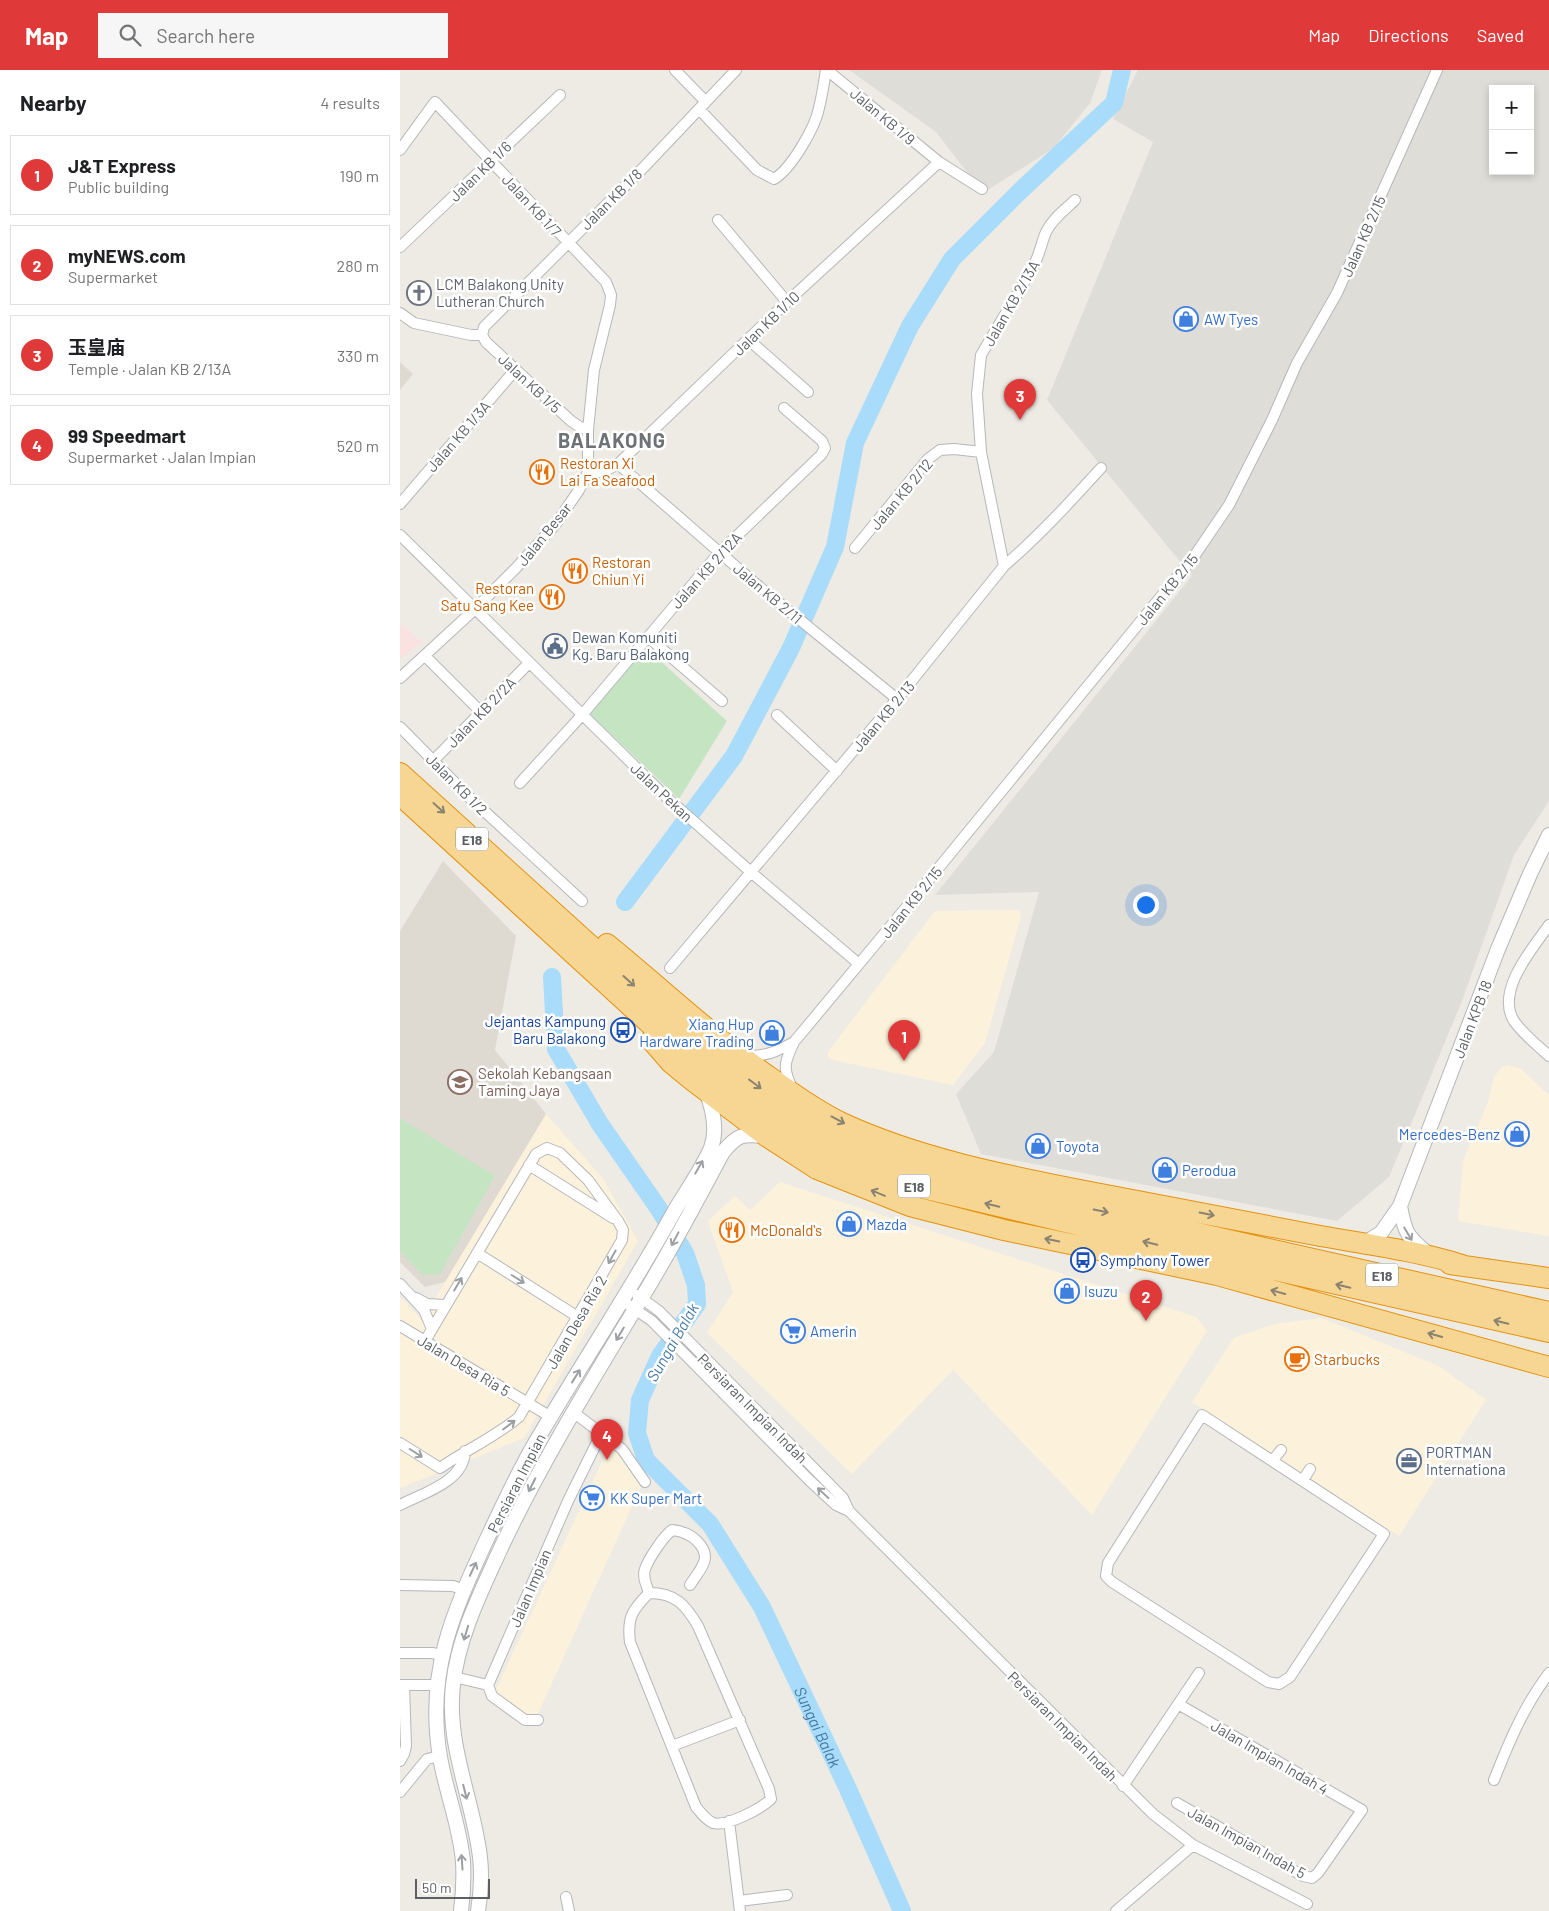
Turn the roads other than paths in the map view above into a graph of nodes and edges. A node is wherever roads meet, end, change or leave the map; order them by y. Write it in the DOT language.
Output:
graph roads {
  1 [pos="675,70"];
  2 [pos="736,70"];
  3 [pos="827,70"];
  4 [pos="1437,70"];
  5 [pos="560,95"];
  6 [pos="702,106"];
  7 [pos="400,150"];
  8 [pos="491,160"];
  9 [pos="939,162"];
  10 [pos="982,189"];
  11 [pos="1075,200"];
  12 [pos="718,220"];
  13 [pos="568,243"];
  14 [pos="400,247"];
  15 [pos="787,302"];
  16 [pos="400,313"];
  17 [pos="483,331"];
  18 [pos="749,340"];
  19 [pos="516,369"];
  20 [pos="808,392"];
  21 [pos="784,408"];
  22 [pos="588,430"];
  23 [pos="982,452"];
  24 [pos="618,464"];
  25 [pos="1100,468"];
  26 [pos="588,472"];
  27 [pos="400,504"];
  28 [pos="400,535"];
  29 [pos="855,548"];
  30 [pos="719,552"];
  31 [pos="1004,566"];
  32 [pos="475,609"];
  33 [pos="648,637"];
  34 [pos="425,656"];
  35 [pos="529,663"];
  36 [pos="400,678"];
  37 [pos="897,699"];
  38 [pos="722,700"];
  39 [pos="481,712"];
  40 [pos="582,714"];
  41 [pos="777,715"];
  42 [pos="400,727"];
  43 [pos="433,761"];
  44 [pos="837,771"];
  45 [pos="401,778"];
  46 [pos="520,783"];
  47 [pos="1549,835"];
  48 [pos="752,873"];
  49 [pos="582,900"];
  50 [pos="541,902"];
  51 [pos="1549,925"];
  52 [pos="859,964"];
  53 [pos="670,968"];
  54 [pos="635,1012"];
  55 [pos="794,1042"];
  56 [pos="740,1056"];
  57 [pos="1549,1056"];
  58 [pos="706,1090"];
  59 [pos="796,1096"];
  60 [pos="766,1136"];
  61 [pos="529,1165"];
  62 [pos="1400,1206"];
  63 [pos="682,1213"];
  64 [pos="618,1221"];
  65 [pos="1214,1238"];
  66 [pos="1364,1244"];
  67 [pos="477,1253"];
  68 [pos="1429,1255"];
  69 [pos="657,1258"];
  70 [pos="1462,1265"];
  71 [pos="1549,1278"];
  72 [pos="400,1284"];
  73 [pos="626,1296"];
  74 [pos="412,1297"];
  75 [pos="638,1304"];
  76 [pos="446,1305"];
  77 [pos="1549,1312"];
  78 [pos="578,1317"];
  79 [pos="400,1326"];
  80 [pos="432,1329"];
  81 [pos="1549,1332"];
  82 [pos="425,1341"];
  83 [pos="1549,1367"];
  84 [pos="582,1398"];
  85 [pos="528,1404"];
  86 [pos="573,1412"];
  87 [pos="551,1417"];
  88 [pos="602,1432"];
  89 [pos="400,1443"];
  90 [pos="1281,1450"];
  91 [pos="465,1451"];
  92 [pos="547,1456"];
  93 [pos="1273,1460"];
  94 [pos="1310,1469"];
  95 [pos="1303,1480"];
  96 [pos="645,1482"];
  97 [pos="400,1505"];
  98 [pos="849,1511"];
  99 [pos="400,1585"];
  100 [pos="690,1585"];
  101 [pos="464,1590"];
  102 [pos="649,1593"];
  103 [pos="400,1653"];
  104 [pos="442,1655"];
  105 [pos="1549,1673"];
  106 [pos="1199,1674"];
  107 [pos="454,1677"];
  108 [pos="402,1685"];
  109 [pos="436,1685"];
  110 [pos="488,1685"];
  111 [pos="1178,1704"];
  112 [pos="538,1720"];
  113 [pos="740,1720"];
  114 [pos="672,1746"];
  115 [pos="440,1756"];
  116 [pos="400,1762"];
  117 [pos="1494,1780"];
  118 [pos="1123,1786"];
  119 [pos="400,1792"];
  120 [pos="1177,1803"];
  121 [pos="729,1822"];
  122 [pos="1193,1845"];
  123 [pos="1318,1873"];
  124 [pos="786,1895"];
  125 [pos="566,1898"];
  126 [pos="1307,1904"];
  127 [pos="739,1906"];
  128 [pos="461,1911"];
  129 [pos="478,1911"];
  130 [pos="569,1911"];
  131 [pos="1116,1911"];
  1 -- 6 [label="street"];
  2 -- 6 [label="street, Jalan KB 1/8"];
  3 -- 6 [label="street"];
  3 -- 9 [label="street, Jalan KB 1/9"];
  4 -- 52 [label="street, Jalan KB 2/15"];
  5 -- 8 [label="street, Jalan KB 1/6"];
  6 -- 13 [label="street, Jalan KB 1/8"];
  7 -- 8 [label="street, Jalan KB 1/7"];
  8 -- 13 [label="street, Jalan KB 1/7"];
  8 -- 14 [label="street, Jalan KB 1/6"];
  9 -- 10 [label="street, Jalan KB 1/9"];
  9 -- 15 [label="street, Jalan KB 1/10"];
  11 -- 23 [label="street, Jalan KB 2/13A"];
  12 -- 15 [label="street"];
  13 -- 17 [label="street, Jalan KB 1/8"];
  13 -- 22 [label="street, Jalan Besar"];
  15 -- 18 [label="street, Jalan KB 1/10"];
  16 -- 17 [label="street"];
  17 -- 19 [label="street, Jalan KB 1/5"];
  18 -- 20 [label="street"];
  18 -- 24 [label="street, Jalan KB 1/10"];
  19 -- 22 [label="street, Jalan KB 1/5"];
  19 -- 27 [label="street, Jalan KB 1/3A"];
  21 -- 30 [label="street, Jalan KB 2/12A"];
  22 -- 26 [label="street, Jalan Besar"];
  23 -- 29 [label="street, Jalan KB 2/12"];
  23 -- 31 [label="street, Jalan KB 2/13A"];
  24 -- 26 [label="street, Jalan KB 1/10"];
  24 -- 30 [label="street, Jalan KB 2/11"];
  25 -- 31 [label="street, Jalan KB 2/13"];
  26 -- 32 [label="street, Jalan Besar"];
  28 -- 32 [label="street, Jalan Pekan"];
  30 -- 33 [label="street, Jalan KB 2/12A"];
  30 -- 37 [label="street, Jalan KB 2/11"];
  31 -- 37 [label="street, Jalan KB 2/13"];
  32 -- 34 [label="street, Jalan Besar"];
  32 -- 35 [label="street, Jalan Pekan"];
  33 -- 38 [label="street"];
  33 -- 40 [label="street, Jalan KB 2/12A"];
  34 -- 36 [label="street, Jalan Besar"];
  34 -- 39 [label="street"];
  35 -- 39 [label="street, Jalan KB 2/2A"];
  35 -- 40 [label="street, Jalan Pekan"];
  37 -- 44 [label="street, Jalan KB 2/13"];
  39 -- 43 [label="street, Jalan KB 2/2A"];
  40 -- 46 [label="street, Jalan KB 2/12A"];
  40 -- 48 [label="street, Jalan Pekan"];
  41 -- 44 [label="street"];
  42 -- 43 [label="street, Jalan KB 1/2"];
  43 -- 49 [label="street, Jalan KB 1/2"];
  44 -- 48 [label="street, Jalan KB 2/13"];
  45 -- 50 [label="highway, E18, one-way"];
  45 -- 54 [label="highway, E18"];
  47 -- 62 [label="street, Jalan KPB 18"];
  48 -- 52 [label="street, Jalan Pekan"];
  48 -- 53 [label="street, Jalan KB 2/13"];
  50 -- 56 [label="highway"];
  50 -- 65 [label="highway, E18, one-way"];
  51 -- 57 [label="street"];
  52 -- 55 [label="street, Jalan KB 2/15"];
  54 -- 58 [label="highway"];
  81 -- 54 [label="highway, E18, one-way"];
  55 -- 56 [label="street, Jalan KB 2/15"];
  55 -- 59 [label="street, Jalan KB 2/15"];
  56 -- 59 [label="highway"];
  58 -- 60 [label="highway"];
  63 -- 58 [label="street, Persiaran Impian, one-way"];
  59 -- 66 [label="highway, one-way"];
  60 -- 63 [label="street, Persiaran Impian"];
  83 -- 60 [label="highway, one-way"];
  61 -- 64 [label="street"];
  61 -- 64 [label="street"];
  61 -- 67 [label="street"];
  62 -- 66 [label="street, Jalan KPB 18"];
  62 -- 68 [label="street, one-way"];
  63 -- 69 [label="street, Persiaran Impian"];
  64 -- 78 [label="street, Jalan Desa Ria 2, one-way"];
  65 -- 70 [label="highway"];
  65 -- 77 [label="highway, E18"];
  66 -- 68 [label="highway"];
  76 -- 67 [label="street, one-way"];
  67 -- 78 [label="street, one-way"];
  68 -- 70 [label="highway"];
  69 -- 73 [label="street, Persiaran Impian"];
  69 -- 75 [label="street, Persiaran Impian"];
  70 -- 71 [label="highway"];
  72 -- 74 [label="street"];
  73 -- 75 [label="street, Persiaran Impian Indah"];
  87 -- 73 [label="street, Persiaran Impian, one-way"];
  74 -- 76 [label="street"];
  74 -- 80 [label="street"];
  75 -- 84 [label="street, Persiaran Impian, one-way"];
  98 -- 75 [label="street, Persiaran Impian Indah, one-way"];
  75 -- 98 [label="street, Persiaran Impian Indah"];
  76 -- 80 [label="street"];
  78 -- 85 [label="street, Jalan Desa Ria 2"];
  79 -- 82 [label="street, Jalan Desa Ria 5"];
  80 -- 82 [label="street"];
  82 -- 85 [label="street, Jalan Desa Ria 5"];
  84 -- 86 [label="street, Persiaran Impian"];
  84 -- 87 [label="street"];
  85 -- 87 [label="street, Jalan Desa Ria 5"];
  91 -- 85 [label="street, Jalan Desa Ria 2, one-way"];
  86 -- 88 [label="street"];
  86 -- 92 [label="street, Persiaran Impian"];
  87 -- 92 [label="street"];
  101 -- 87 [label="street, Persiaran Impian, one-way"];
  88 -- 96 [label="street"];
  88 -- 110 [label="street, Jalan Impian"];
  89 -- 91 [label="street, Jalan Desa Ria 2, one-way"];
  90 -- 93 [label="street"];
  91 -- 97 [label="street"];
  92 -- 107 [label="street, Persiaran Impian, one-way"];
  93 -- 95 [label="street"];
  93 -- 95 [label="street"];
  94 -- 95 [label="street"];
  98 -- 118 [label="street, Persiaran Impian Indah"];
  99 -- 101 [label="street"];
  100 -- 102 [label="street"];
  101 -- 104 [label="street, Persiaran Impian"];
  102 -- 113 [label="street"];
  102 -- 114 [label="street"];
  103 -- 104 [label="street"];
  104 -- 109 [label="street, Persiaran Impian"];
  105 -- 117 [label="street"];
  106 -- 111 [label="street"];
  107 -- 110 [label="street"];
  107 -- 129 [label="street, Persiaran Impian, one-way"];
  108 -- 109 [label="street"];
  108 -- 116 [label="street"];
  109 -- 115 [label="street, Persiaran Impian"];
  110 -- 112 [label="street"];
  111 -- 118 [label="street"];
  111 -- 123 [label="street, Jalan Impian Indah 4"];
  113 -- 114 [label="street"];
  113 -- 121 [label="street"];
  114 -- 121 [label="street"];
  115 -- 119 [label="street"];
  128 -- 115 [label="street, Persiaran Impian, one-way"];
  118 -- 122 [label="street, Persiaran Impian Indah"];
  120 -- 123 [label="street, Jalan Impian Indah 5"];
  121 -- 127 [label="street"];
  122 -- 126 [label="street, Persiaran Impian Indah"];
  122 -- 131 [label="street"];
  124 -- 127 [label="street"];
  125 -- 130 [label="street"];
}
